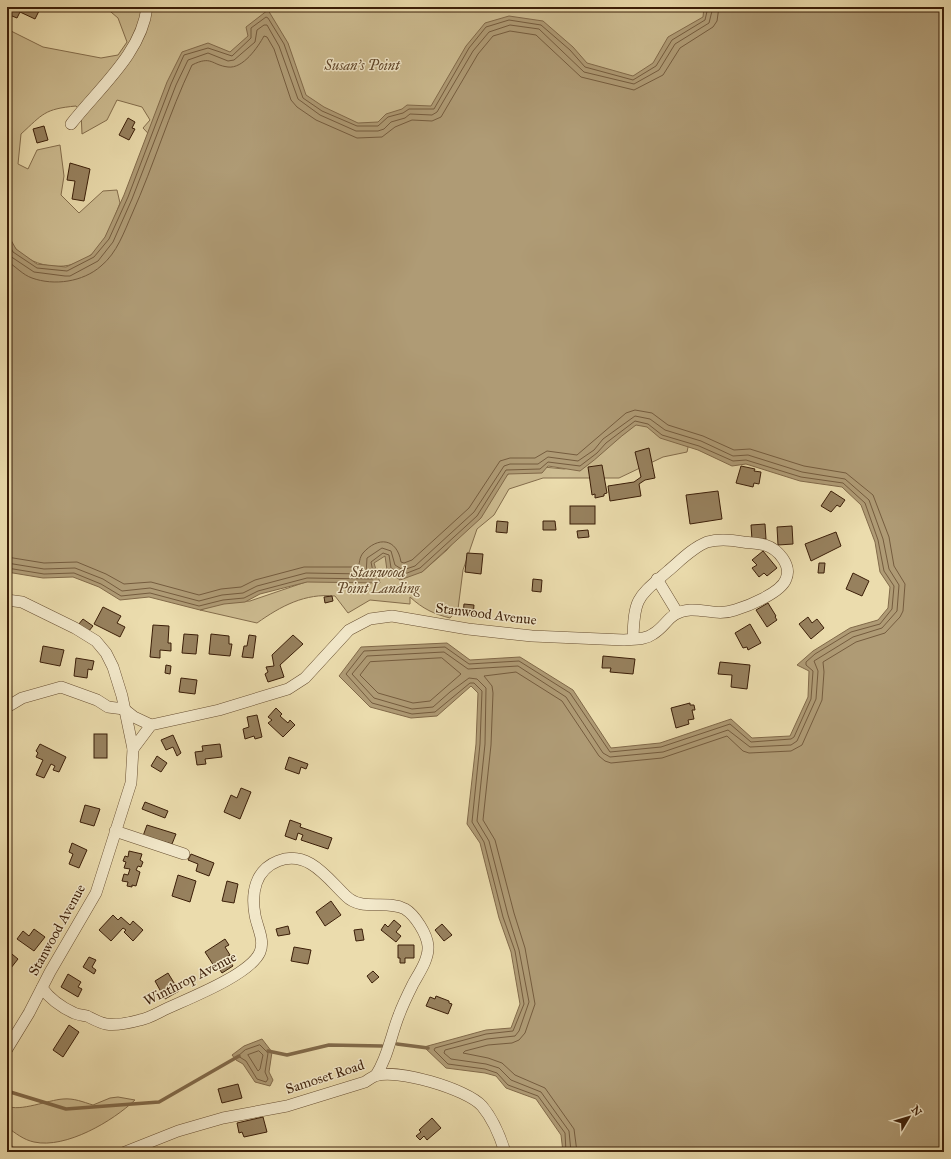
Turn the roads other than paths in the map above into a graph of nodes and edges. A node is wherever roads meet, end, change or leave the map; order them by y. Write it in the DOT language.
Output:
graph roads {
  1 [pos="147,7"];
  2 [pos="71,124"];
  3 [pos="657,579"];
  4 [pos="7,600"];
  5 [pos="677,612"];
  6 [pos="633,639"];
  7 [pos="7,707"];
  8 [pos="124,709"];
  9 [pos="151,725"];
  10 [pos="133,749"];
  11 [pos="115,831"];
  12 [pos="184,854"];
  13 [pos="42,988"];
  14 [pos="7,1049"];
  15 [pos="376,1076"];
  16 [pos="7,1149"];
  17 [pos="10,1152"];
  18 [pos="125,1152"];
  19 [pos="505,1152"];
  1 -- 2 [label="street"];
  3 -- 5 [label="street"];
  3 -- 5 [label="street"];
  3 -- 6 [label="street"];
  4 -- 8 [label="street, Stanwood Avenue"];
  5 -- 6 [label="street, Stanwood Avenue"];
  6 -- 9 [label="street, Stanwood Avenue"];
  7 -- 8 [label="street"];
  8 -- 9 [label="street"];
  8 -- 10 [label="street, Stanwood Avenue"];
  9 -- 10 [label="street"];
  10 -- 11 [label="street, Stanwood Avenue"];
  11 -- 12 [label="street"];
  11 -- 13 [label="street, Stanwood Avenue"];
  13 -- 14 [label="street, Stanwood Avenue"];
  13 -- 15 [label="street, Winthrop Avenue"];
  15 -- 18 [label="street, Samoset Road"];
  15 -- 19 [label="street, Samoset Road"];
  16 -- 17 [label="street"];
}
